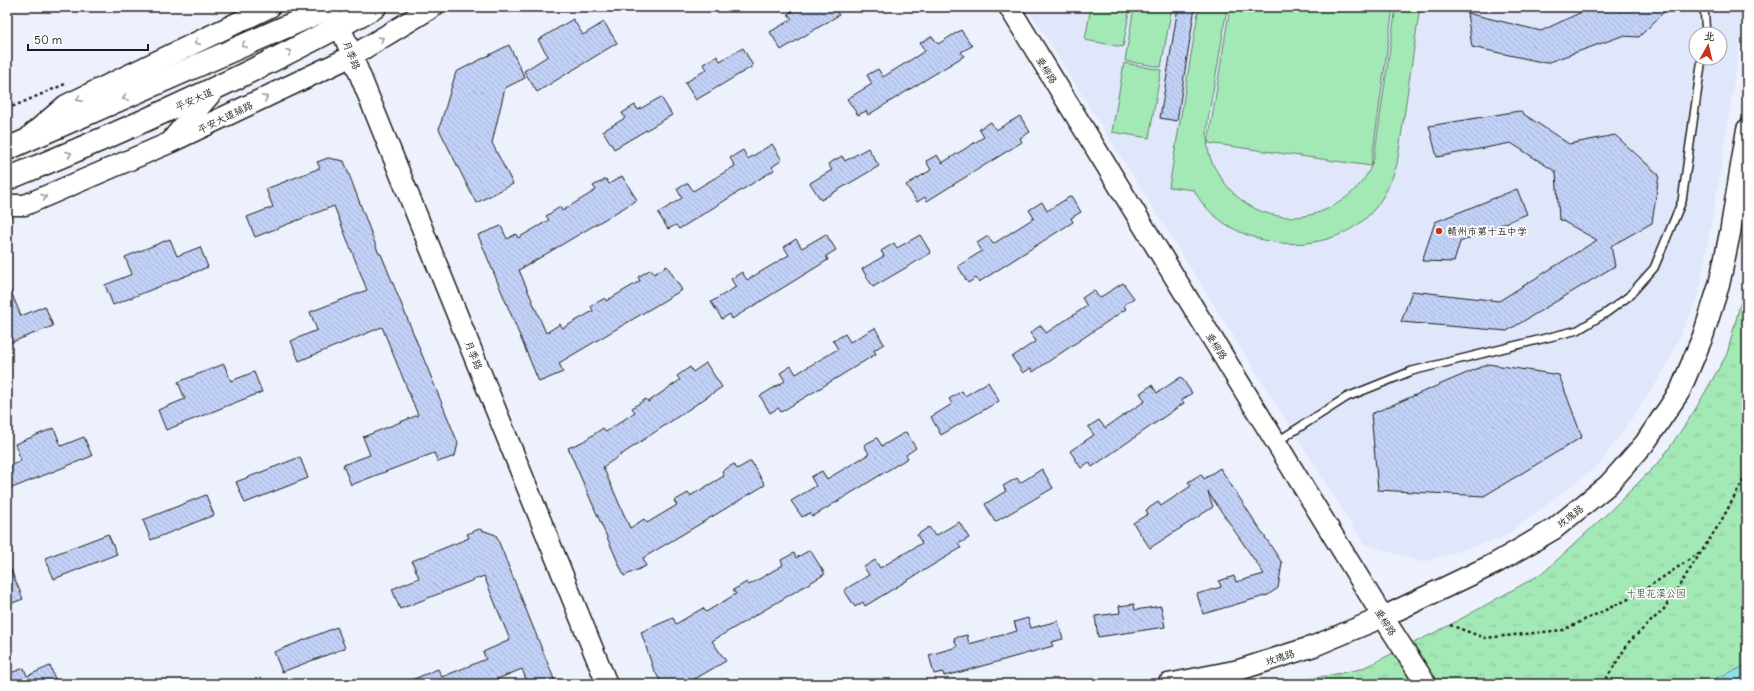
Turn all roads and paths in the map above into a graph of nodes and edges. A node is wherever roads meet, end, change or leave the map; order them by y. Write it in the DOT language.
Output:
graph roads {
  1 [pos="270,7"];
  2 [pos="375,7"];
  3 [pos="433,7"];
  4 [pos="1009,7"];
  5 [pos="1704,7"];
  6 [pos="336,16"];
  7 [pos="1705,26"];
  8 [pos="352,56"];
  9 [pos="1701,66"];
  10 [pos="215,89"];
  11 [pos="1747,129"];
  12 [pos="169,144"];
  13 [pos="14,146"];
  14 [pos="7,179"];
  15 [pos="7,205"];
  16 [pos="1276,442"];
  17 [pos="1747,474"];
  18 [pos="1702,551"];
  19 [pos="1383,617"];
  20 [pos="1450,625"];
  21 [pos="607,684"];
  22 [pos="1168,684"];
  23 [pos="1426,684"];
  24 [pos="1603,684"];
  1 -- 13 [label="street, one-way"];
  2 -- 6 [label="main road, 平安大道"];
  8 -- 3 [label="street, 平安大道辅路, one-way"];
  4 -- 16 [label="street, 垂柳路"];
  5 -- 7 [label="lane"];
  6 -- 8 [label="street, 月季路"];
  10 -- 6 [label="main road, 平安大道, one-way"];
  6 -- 13 [label="main road, 平安大道, one-way"];
  12 -- 8 [label="street, 平安大道辅路, one-way"];
  8 -- 21 [label="street, 月季路"];
  9 -- 16 [label="lane"];
  10 -- 12 [label="street"];
  14 -- 10 [label="main road, 平安大道, one-way"];
  11 -- 19 [label="street, 玫瑰路"];
  15 -- 12 [label="street, 平安大道辅路, one-way"];
  16 -- 19 [label="street, 垂柳路"];
  17 -- 18 [label="path"];
  18 -- 20 [label="path"];
  18 -- 24 [label="path"];
  19 -- 22 [label="street, 玫瑰路"];
  19 -- 23 [label="street, 垂柳路"];
}
